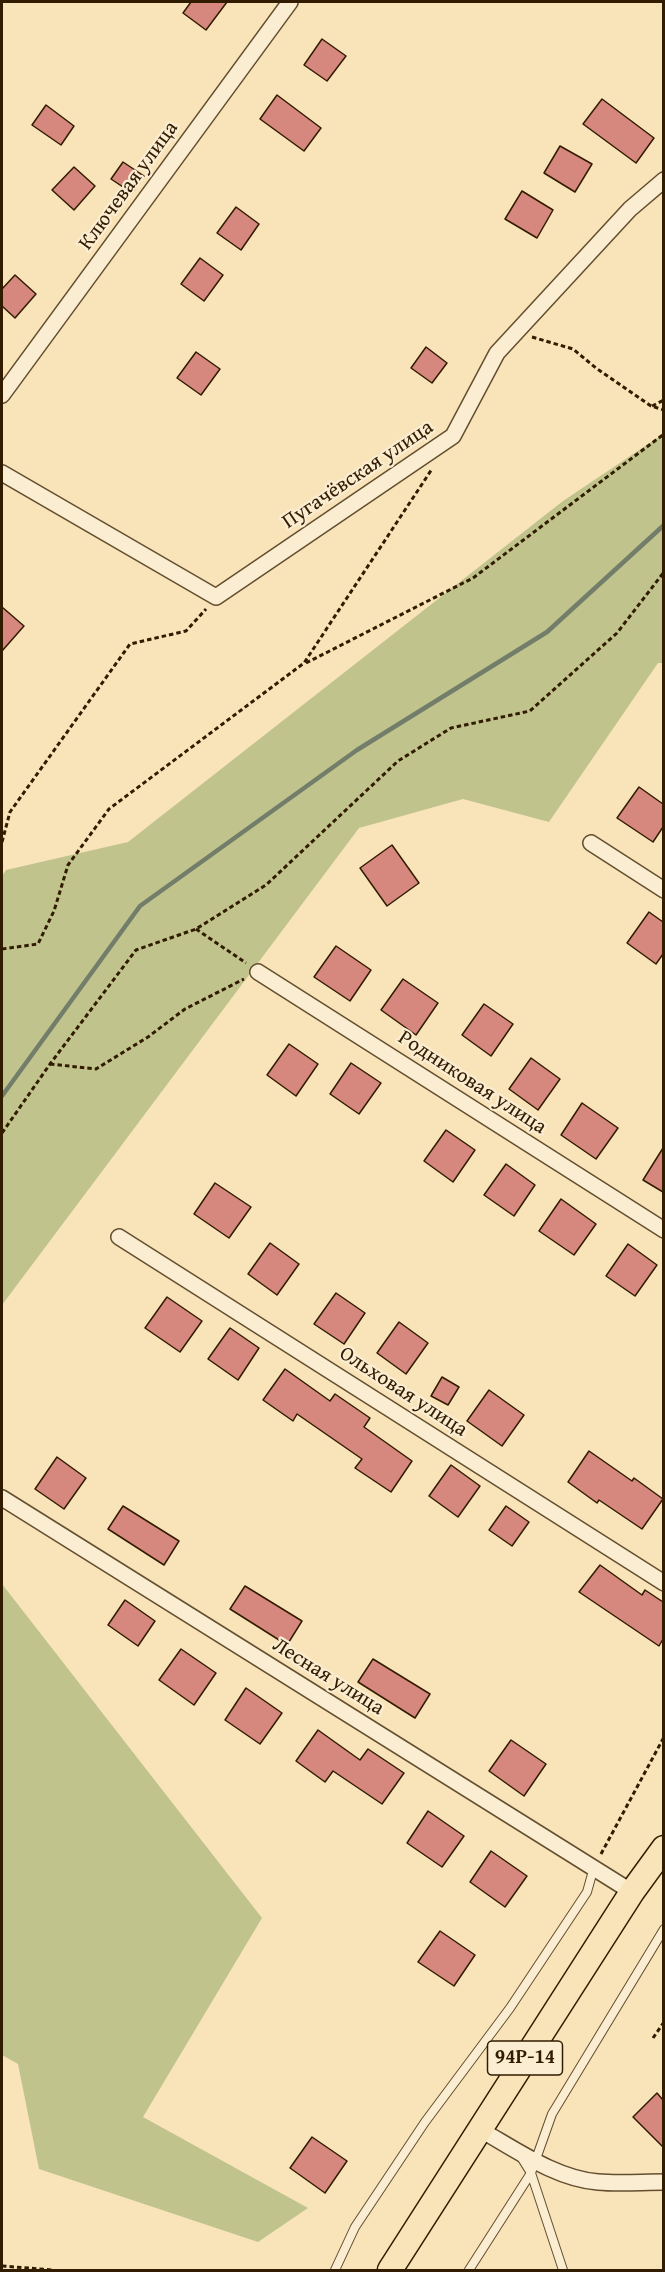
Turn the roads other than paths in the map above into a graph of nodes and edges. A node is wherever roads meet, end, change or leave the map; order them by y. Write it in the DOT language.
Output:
graph roads {
  1 [pos="290,2"];
  2 [pos="663,180"];
  3 [pos="2,395"];
  4 [pos="2,473"];
  5 [pos="591,843"];
  6 [pos="663,890"];
  7 [pos="258,972"];
  8 [pos="663,1230"];
  9 [pos="119,1237"];
  10 [pos="2,1498"];
  11 [pos="663,1583"];
  12 [pos="663,1848"];
  13 [pos="594,1867"];
  14 [pos="632,1892"];
  15 [pos="663,1929"];
  16 [pos="479,2128"];
  17 [pos="533,2167"];
  18 [pos="663,2182"];
  19 [pos="334,2271"];
  20 [pos="390,2271"];
  21 [pos="469,2271"];
  22 [pos="563,2271"];
  1 -- 3 [label="street, Ключевая улица"];
  2 -- 4 [label="street, Пугачёвская улица"];
  5 -- 6 [label="street"];
  7 -- 8 [label="street, Родниковая улица"];
  9 -- 11 [label="street, Ольховая улица"];
  10 -- 13 [label="street, Лесная улица"];
  12 -- 14 [label="main road, 94Р-14"];
  13 -- 14 [label="street, Лесная улица"];
  13 -- 19 [label="lane"];
  14 -- 16 [label="main road, 94Р-14"];
  15 -- 17 [label="lane"];
  16 -- 17 [label="street"];
  16 -- 20 [label="main road, 94Р-14"];
  17 -- 18 [label="street"];
  17 -- 21 [label="lane"];
  17 -- 22 [label="lane"];
}
